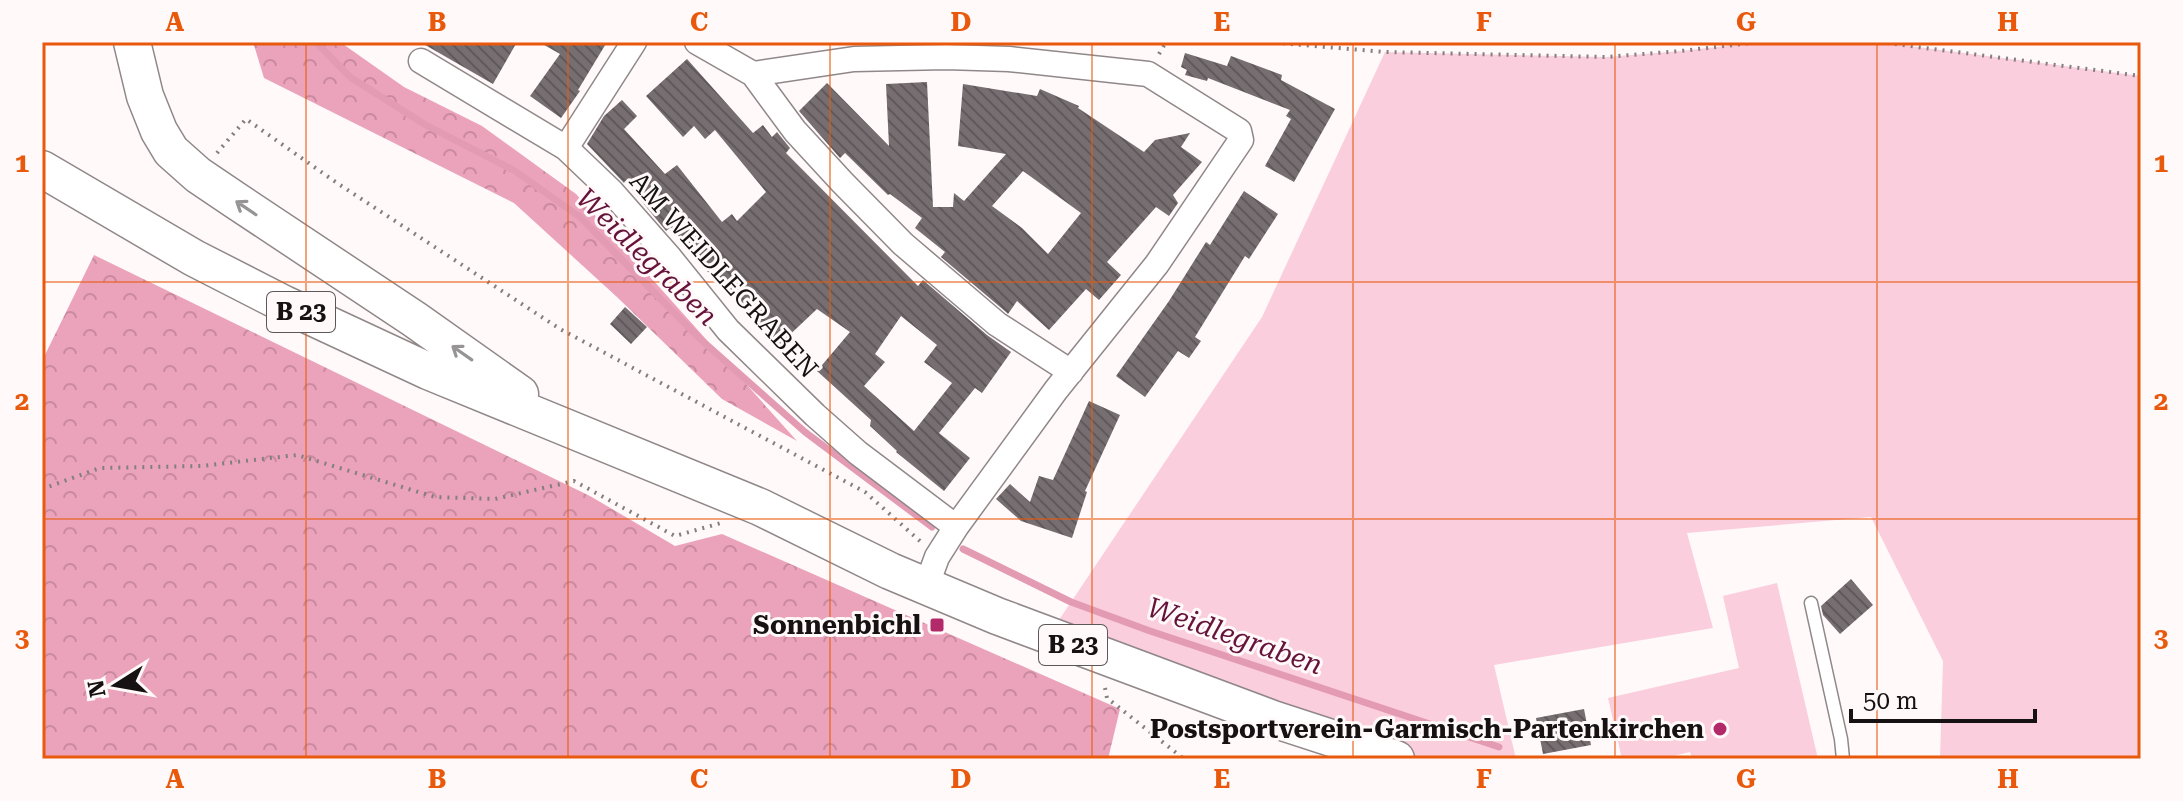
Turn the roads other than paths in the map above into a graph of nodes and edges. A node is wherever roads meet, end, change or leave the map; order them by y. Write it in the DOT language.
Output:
graph roads {
  1 [pos="132,42"];
  2 [pos="634,42"];
  3 [pos="697,42"];
  4 [pos="421,61"];
  5 [pos="753,74"];
  6 [pos="566,148"];
  7 [pos="42,169"];
  8 [pos="1071,372"];
  9 [pos="572,430"];
  10 [pos="956,527"];
  11 [pos="932,572"];
  12 [pos="1811,603"];
  13 [pos="1396,759"];
  14 [pos="1843,759"];
  9 -- 1 [label="main road, B 23, one-way"];
  2 -- 6 [label="street"];
  3 -- 5 [label="street"];
  4 -- 6 [label="street, AM WEIDLEGRABEN"];
  5 -- 8 [label="street"];
  5 -- 8 [label="street"];
  6 -- 10 [label="street, AM WEIDLEGRABEN"];
  7 -- 9 [label="main road, B 23"];
  8 -- 10 [label="street"];
  9 -- 11 [label="main road, B 23"];
  10 -- 11 [label="street"];
  11 -- 13 [label="main road, B 23"];
  12 -- 14 [label="lane"];
}
